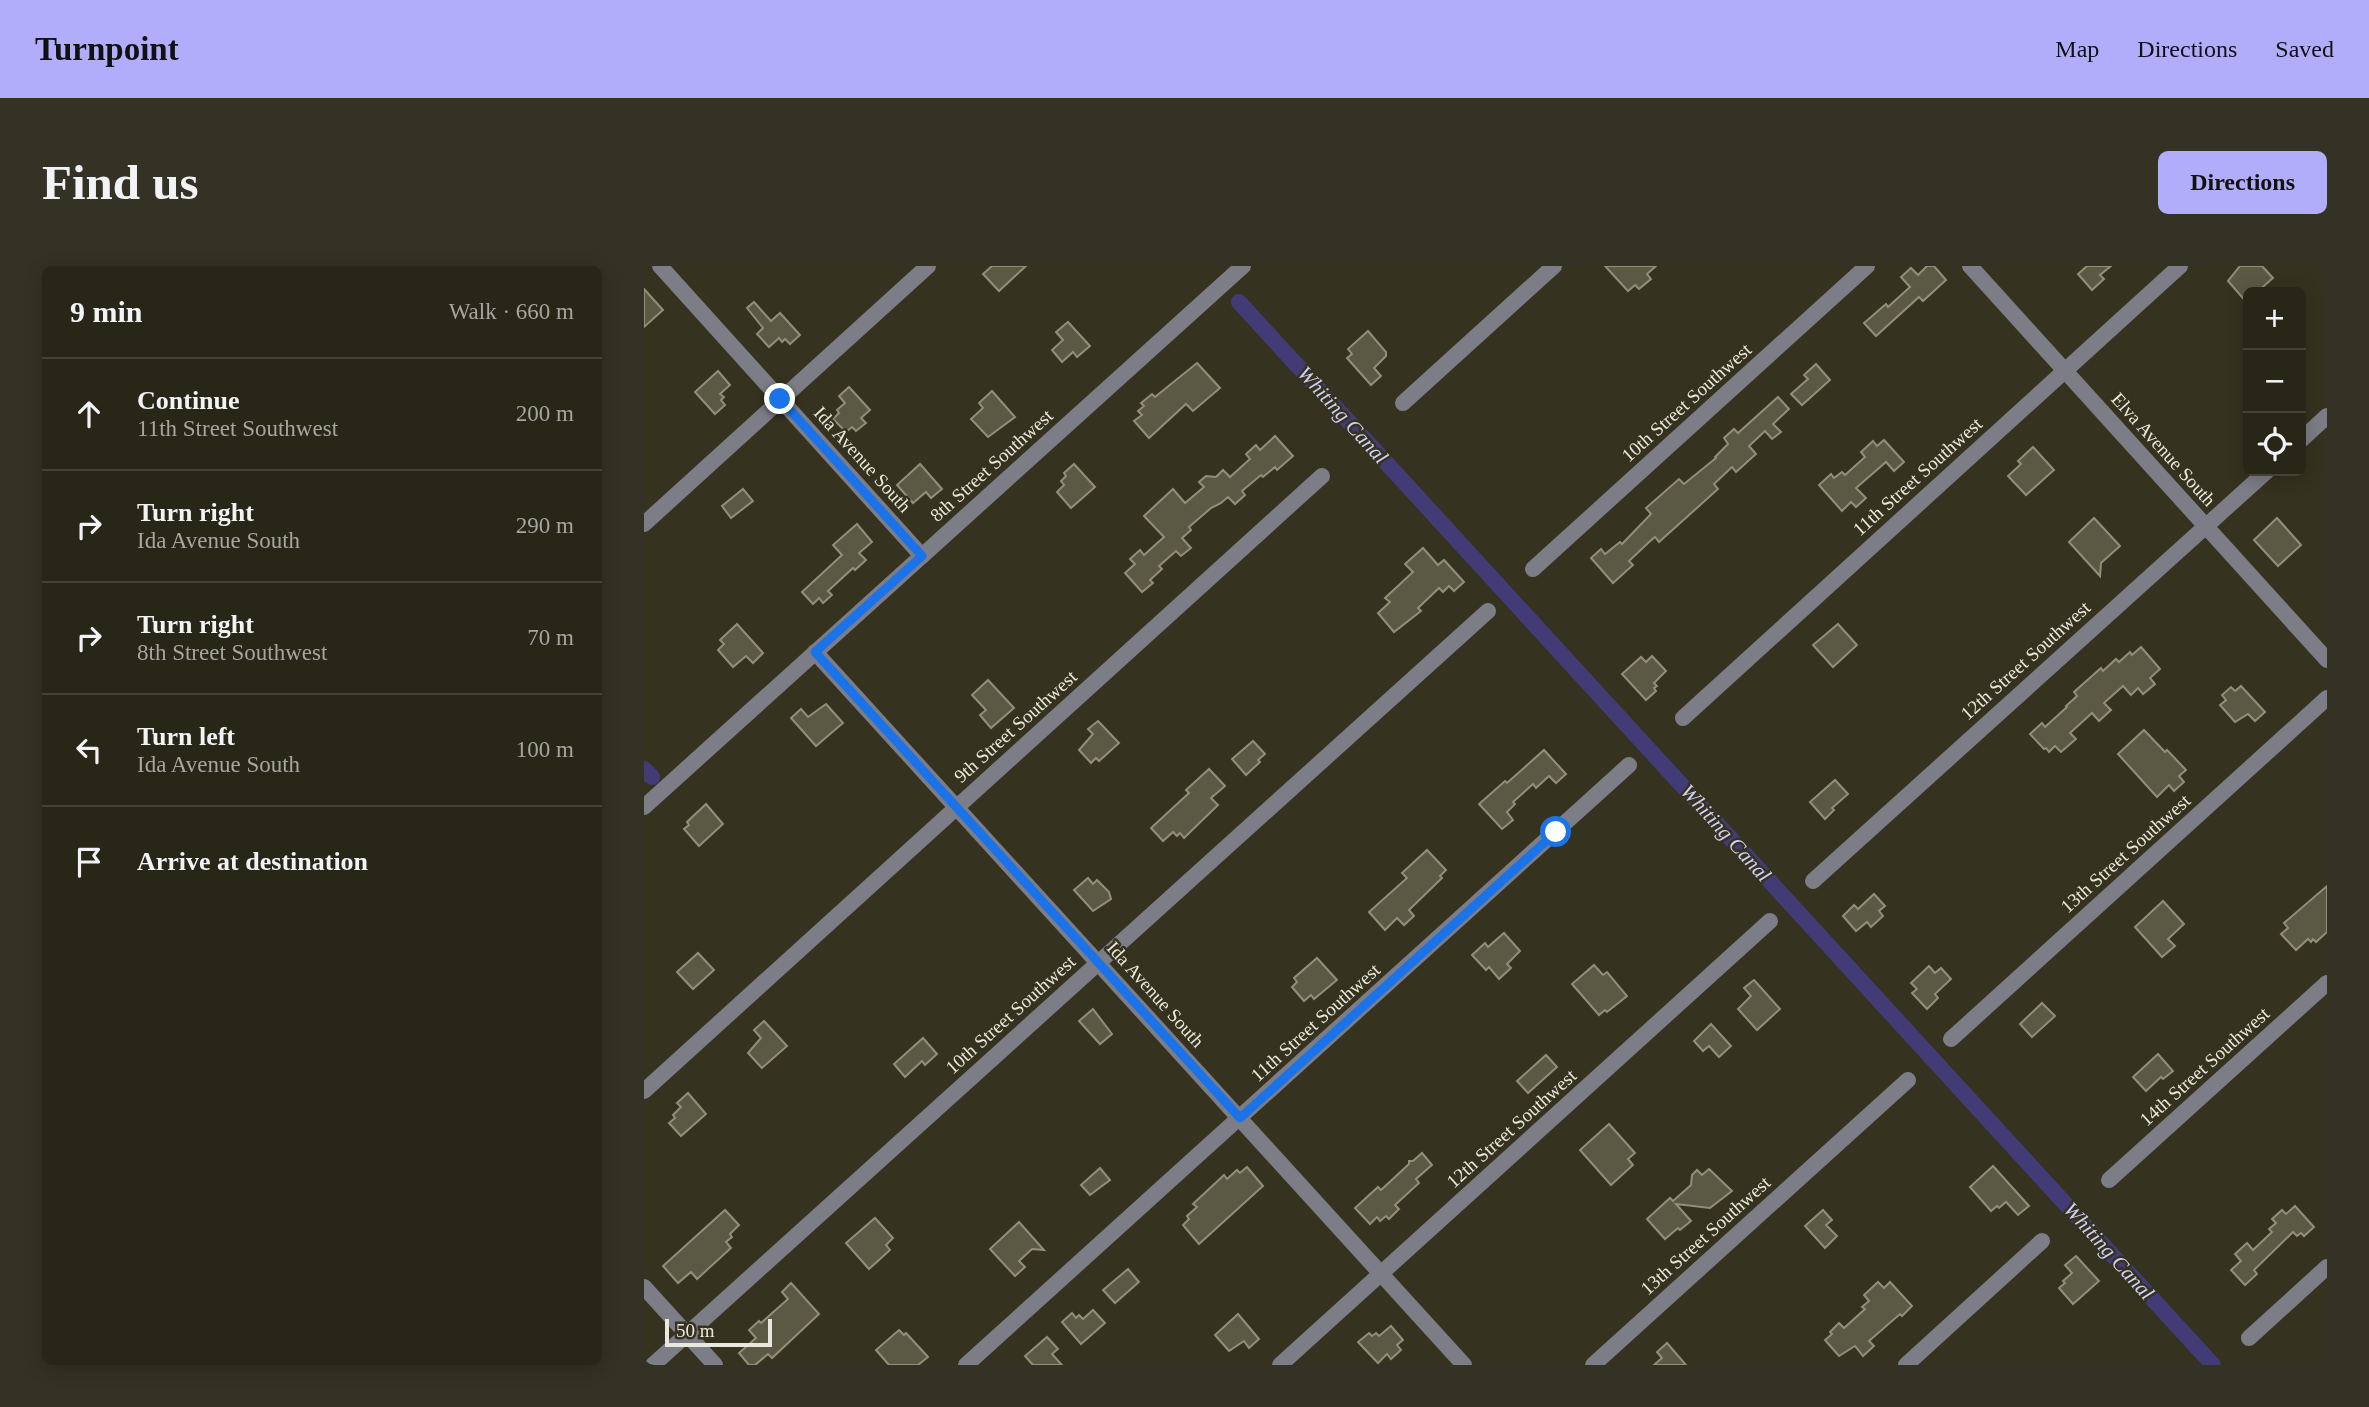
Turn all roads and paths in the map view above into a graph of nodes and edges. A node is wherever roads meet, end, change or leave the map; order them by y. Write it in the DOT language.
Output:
graph roads {
  1 [pos="660,266"];
  2 [pos="928,266"];
  3 [pos="1243,266"];
  4 [pos="1554,266"];
  5 [pos="1867,266"];
  6 [pos="1970,266"];
  7 [pos="2180,266"];
  8 [pos="2064,370"];
  9 [pos="780,399"];
  10 [pos="1402,403"];
  11 [pos="2327,416"];
  12 [pos="2306,435"];
  13 [pos="1322,476"];
  14 [pos="2261,476"];
  15 [pos="644,524"];
  16 [pos="2205,525"];
  17 [pos="922,556"];
  18 [pos="1533,569"];
  19 [pos="1488,611"];
  20 [pos="815,652"];
  21 [pos="2327,660"];
  22 [pos="2327,698"];
  23 [pos="1682,718"];
  24 [pos="1629,765"];
  25 [pos="644,807"];
  26 [pos="957,807"];
  27 [pos="1813,881"];
  28 [pos="1770,921"];
  29 [pos="1098,962"];
  30 [pos="2327,983"];
  31 [pos="1951,1039"];
  32 [pos="1908,1080"];
  33 [pos="644,1091"];
  34 [pos="1240,1118"];
  35 [pos="2109,1180"];
  36 [pos="2042,1241"];
  37 [pos="2327,1267"];
  38 [pos="1381,1273"];
  39 [pos="644,1287"];
  40 [pos="687,1334"];
  41 [pos="2249,1338"];
  42 [pos="653,1365"];
  43 [pos="715,1365"];
  44 [pos="966,1365"];
  45 [pos="1280,1365"];
  46 [pos="1464,1365"];
  47 [pos="1592,1365"];
  48 [pos="1906,1365"];
  1 -- 9 [label="street, Ida Avenue South"];
  2 -- 9 [label="street"];
  3 -- 17 [label="street, 8th Street Southwest"];
  4 -- 10 [label="street"];
  5 -- 18 [label="street, 10th Street Southwest"];
  6 -- 8 [label="street, Elva Avenue South"];
  7 -- 8 [label="street, 11th Street Southwest"];
  8 -- 16 [label="street, Elva Avenue South"];
  8 -- 23 [label="street, 11th Street Southwest"];
  9 -- 15 [label="street"];
  9 -- 17 [label="street, Ida Avenue South"];
  11 -- 12 [label="street"];
  13 -- 26 [label="street, 9th Street Southwest"];
  14 -- 16 [label="street, 12th Street Southwest"];
  16 -- 21 [label="street, Elva Avenue South"];
  16 -- 27 [label="street, 12th Street Southwest"];
  17 -- 20 [label="street, 8th Street Southwest"];
  19 -- 29 [label="street, 10th Street Southwest"];
  20 -- 25 [label="street, 8th Street Southwest"];
  20 -- 26 [label="street, Ida Avenue South"];
  22 -- 31 [label="street, 13th Street Southwest"];
  24 -- 34 [label="street, 11th Street Southwest"];
  26 -- 29 [label="street, Ida Avenue South"];
  26 -- 33 [label="street, 9th Street Southwest"];
  28 -- 38 [label="street, 12th Street Southwest"];
  29 -- 34 [label="street, Ida Avenue South"];
  29 -- 40 [label="street, 10th Street Southwest"];
  30 -- 35 [label="street, 14th Street Southwest"];
  32 -- 47 [label="street, 13th Street Southwest"];
  34 -- 38 [label="street, Ida Avenue South"];
  34 -- 44 [label="street, 11th Street Southwest"];
  36 -- 48 [label="street"];
  37 -- 41 [label="street"];
  38 -- 45 [label="street, 12th Street Southwest"];
  38 -- 46 [label="street, Ida Avenue South"];
  39 -- 40 [label="street"];
  40 -- 42 [label="street, 10th Street Southwest"];
  40 -- 43 [label="street"];
}
